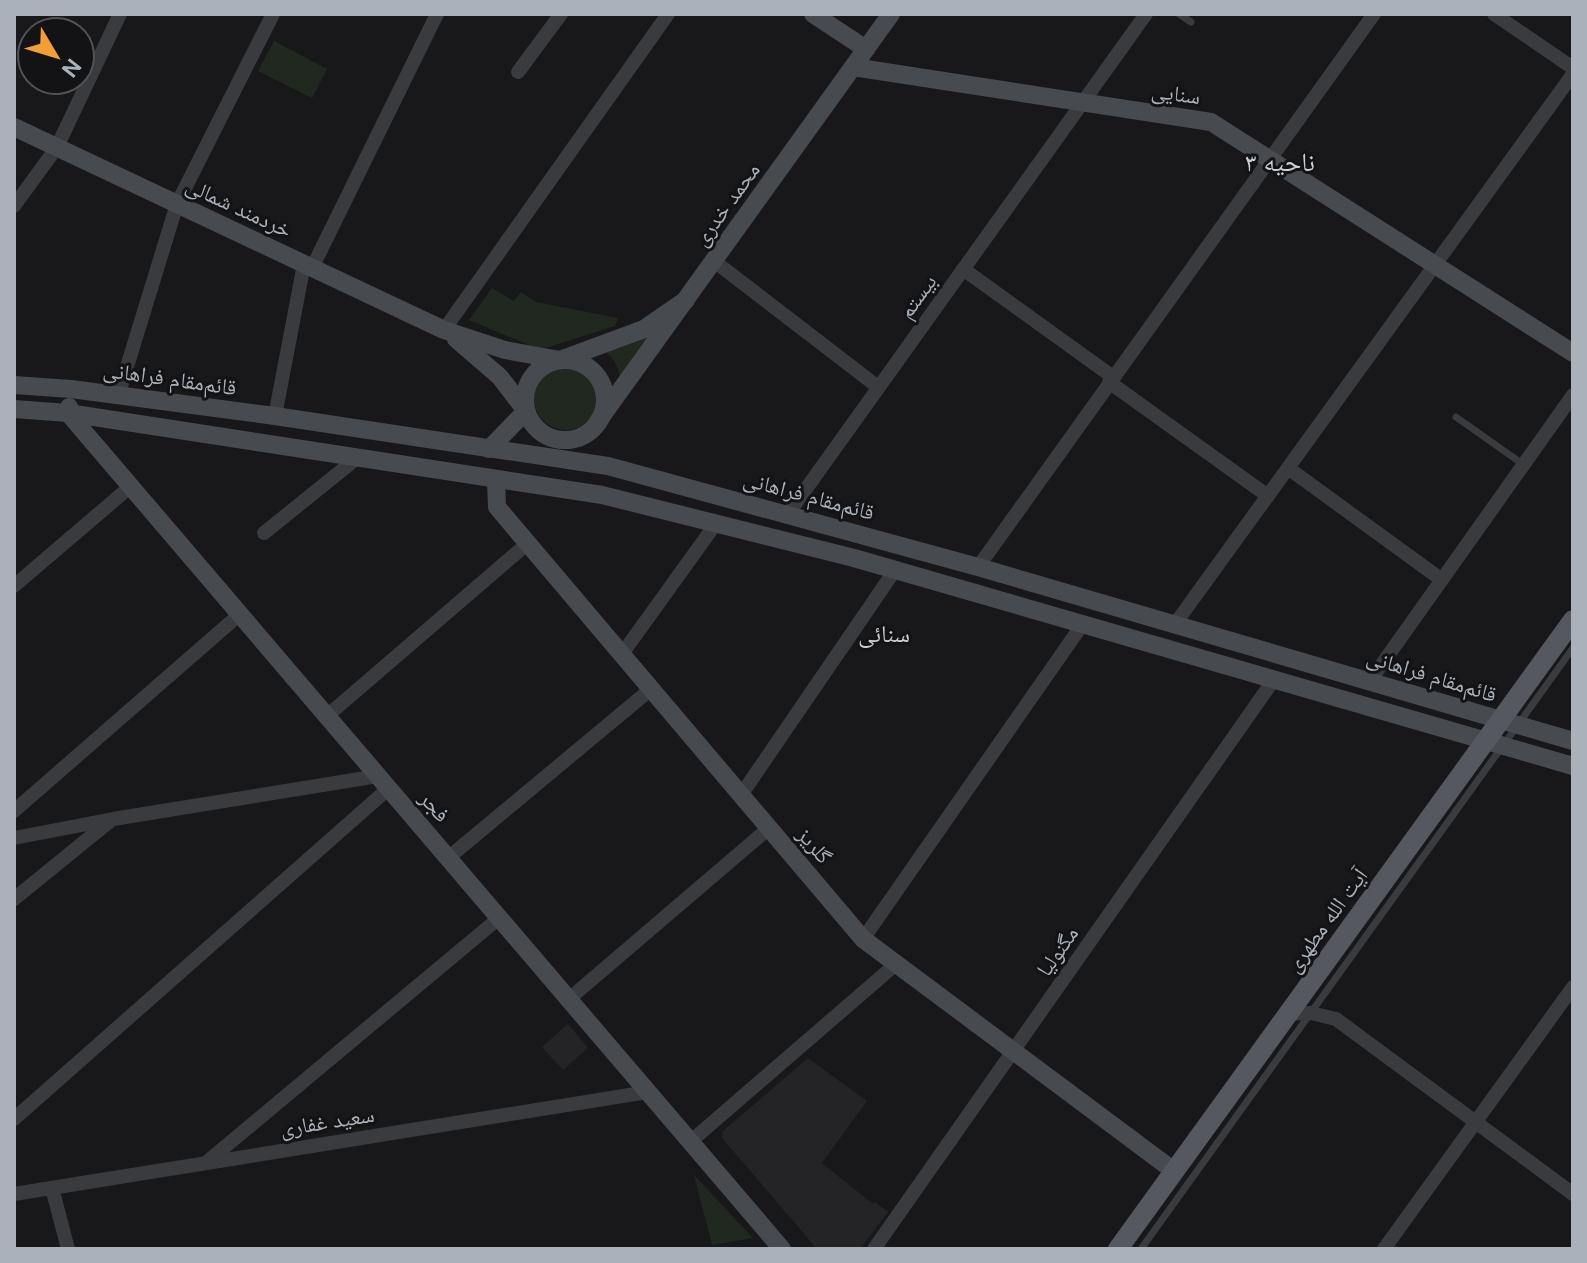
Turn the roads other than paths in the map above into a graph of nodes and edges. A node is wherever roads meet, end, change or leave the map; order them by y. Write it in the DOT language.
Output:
graph roads {
  1 [pos="120,14"];
  2 [pos="273,14"];
  3 [pos="437,14"];
  4 [pos="561,14"];
  5 [pos="668,14"];
  6 [pos="813,14"];
  7 [pos="891,14"];
  8 [pos="1146,14"];
  9 [pos="1179,14"];
  10 [pos="1374,14"];
  11 [pos="1494,14"];
  12 [pos="1191,22"];
  13 [pos="866,49"];
  14 [pos="853,67"];
  15 [pos="1573,71"];
  16 [pos="518,72"];
  17 [pos="1082,103"];
  18 [pos="14,127"];
  19 [pos="57,147"];
  20 [pos="1270,160"];
  21 [pos="177,204"];
  22 [pos="14,206"];
  23 [pos="714,261"];
  24 [pos="1435,265"];
  25 [pos="308,266"];
  26 [pos="963,269"];
  27 [pos="686,300"];
  28 [pos="444,330"];
  29 [pos="1573,353"];
  30 [pos="560,360"];
  31 [pos="1111,379"];
  32 [pos="14,385"];
  33 [pos="878,387"];
  34 [pos="71,389"];
  35 [pos="1573,395"];
  36 [pos="118,396"];
  37 [pos="14,409"];
  38 [pos="526,411"];
  39 [pos="68,413"];
  40 [pos="275,416"];
  41 [pos="1456,417"];
  42 [pos="594,426"];
  43 [pos="489,449"];
  44 [pos="357,458"];
  45 [pos="565,460"];
  46 [pos="1524,465"];
  47 [pos="1288,468"];
  48 [pos="496,480"];
  49 [pos="131,486"];
  50 [pos="557,489"];
  51 [pos="1268,496"];
  52 [pos="788,514"];
  53 [pos="717,522"];
  54 [pos="264,533"];
  55 [pos="528,543"];
  56 [pos="978,567"];
  57 [pos="895,570"];
  58 [pos="1442,580"];
  59 [pos="14,586"];
  60 [pos="240,614"];
  61 [pos="1573,620"];
  62 [pos="1175,624"];
  63 [pos="1082,625"];
  64 [pos="1573,648"];
  65 [pos="622,654"];
  66 [pos="1275,678"];
  67 [pos="1370,681"];
  68 [pos="651,689"];
  69 [pos="327,716"];
  70 [pos="1509,723"];
  71 [pos="1573,741"];
  72 [pos="1494,743"];
  73 [pos="1573,766"];
  74 [pos="384,782"];
  75 [pos="741,795"];
  76 [pos="14,811"];
  77 [pos="113,819"];
  78 [pos="769,828"];
  79 [pos="14,838"];
  80 [pos="448,858"];
  81 [pos="14,899"];
  82 [pos="499,918"];
  83 [pos="863,939"];
  84 [pos="896,964"];
  85 [pos="1573,987"];
  86 [pos="569,999"];
  87 [pos="1311,1013"];
  88 [pos="1287,1014"];
  89 [pos="1013,1052"];
  90 [pos="648,1092"];
  91 [pos="14,1119"];
  92 [pos="1476,1123"];
  93 [pos="690,1142"];
  94 [pos="206,1163"];
  95 [pos="1174,1171"];
  96 [pos="52,1188"];
  97 [pos="14,1194"];
  98 [pos="1573,1194"];
  99 [pos="68,1249"];
  100 [pos="781,1249"];
  101 [pos="874,1249"];
  102 [pos="1118,1249"];
  103 [pos="1141,1249"];
  104 [pos="1384,1249"];
  1 -- 19 [label="street"];
  2 -- 21 [label="street"];
  3 -- 25 [label="street"];
  4 -- 16 [label="street"];
  5 -- 28 [label="street"];
  6 -- 13 [label="street"];
  7 -- 13 [label="street, محمد خدری"];
  8 -- 17 [label="street, بیستم"];
  9 -- 12 [label="lane"];
  10 -- 20 [label="street"];
  11 -- 15 [label="street"];
  13 -- 14 [label="street, محمد خدری"];
  14 -- 17 [label="street, سنایی"];
  14 -- 23 [label="street, محمد خدری"];
  15 -- 24 [label="street"];
  17 -- 20 [label="street, سنایی"];
  17 -- 26 [label="street, بیستم"];
  18 -- 19 [label="street, خردمند شمالی"];
  19 -- 21 [label="street, خردمند شمالی"];
  19 -- 22 [label="street"];
  20 -- 24 [label="street, سنایی"];
  20 -- 31 [label="street"];
  21 -- 25 [label="street, خردمند شمالی"];
  21 -- 36 [label="street"];
  23 -- 27 [label="street, محمد خدری"];
  23 -- 33 [label="street"];
  24 -- 29 [label="street, سنایی"];
  24 -- 47 [label="street"];
  25 -- 28 [label="street, خردمند شمالی"];
  25 -- 40 [label="street"];
  26 -- 31 [label="street"];
  26 -- 33 [label="street, بیستم"];
  27 -- 30 [label="street"];
  27 -- 42 [label="street, محمد خدری"];
  28 -- 30 [label="street, خردمند شمالی"];
  28 -- 38 [label="street, خردمند شمالی"];
  30 -- 38 [label="street"];
  30 -- 42 [label="street"];
  31 -- 51 [label="street"];
  31 -- 56 [label="street"];
  32 -- 34 [label="street, قائم‌مقام فراهانی"];
  33 -- 52 [label="street, بیستم"];
  34 -- 36 [label="street, قائم‌مقام فراهانی"];
  34 -- 39 [label="street"];
  35 -- 46 [label="street"];
  36 -- 40 [label="street, قائم‌مقام فراهانی"];
  37 -- 39 [label="street"];
  38 -- 42 [label="street"];
  38 -- 43 [label="street"];
  39 -- 44 [label="street"];
  39 -- 49 [label="street, فجر"];
  40 -- 43 [label="street, قائم‌مقام فراهانی"];
  41 -- 46 [label="lane"];
  42 -- 45 [label="street, محمد خدری"];
  43 -- 45 [label="street, قائم‌مقام فراهانی"];
  44 -- 48 [label="street"];
  44 -- 54 [label="street"];
  45 -- 50 [label="street"];
  45 -- 52 [label="street, قائم‌مقام فراهانی"];
  46 -- 58 [label="street"];
  47 -- 51 [label="street"];
  47 -- 58 [label="street"];
  48 -- 50 [label="street"];
  48 -- 55 [label="street, گلریز"];
  49 -- 59 [label="street"];
  49 -- 60 [label="street, فجر"];
  50 -- 53 [label="street"];
  51 -- 62 [label="street"];
  52 -- 56 [label="street, قائم‌مقام فراهانی"];
  53 -- 57 [label="street"];
  53 -- 65 [label="street"];
  55 -- 65 [label="street, گلریز"];
  55 -- 69 [label="street"];
  56 -- 62 [label="street, قائم‌مقام فراهانی"];
  57 -- 63 [label="street"];
  57 -- 75 [label="street"];
  58 -- 67 [label="street"];
  60 -- 69 [label="street, فجر"];
  60 -- 76 [label="street"];
  61 -- 70 [label="main road, آیت الله مطهری"];
  62 -- 67 [label="street, قائم‌مقام فراهانی"];
  63 -- 66 [label="street"];
  63 -- 83 [label="street"];
  64 -- 70 [label="lane"];
  65 -- 68 [label="street, گلریز"];
  66 -- 72 [label="street"];
  66 -- 89 [label="street, مگنولیا"];
  67 -- 70 [label="street, قائم‌مقام فراهانی"];
  68 -- 75 [label="street, گلریز"];
  68 -- 80 [label="street"];
  69 -- 74 [label="street, فجر"];
  70 -- 71 [label="street, قائم‌مقام فراهانی"];
  70 -- 72 [label="main road, آیت الله مطهری"];
  72 -- 73 [label="street"];
  72 -- 87 [label="lane"];
  72 -- 88 [label="main road, آیت الله مطهری"];
  74 -- 77 [label="street"];
  74 -- 80 [label="street, فجر"];
  74 -- 91 [label="street"];
  75 -- 78 [label="street, گلریز"];
  77 -- 79 [label="street"];
  77 -- 81 [label="street"];
  78 -- 83 [label="street, گلریز"];
  78 -- 86 [label="street"];
  80 -- 82 [label="street, فجر"];
  82 -- 86 [label="street, فجر"];
  82 -- 94 [label="street"];
  83 -- 84 [label="street, گلریز"];
  84 -- 89 [label="street, گلریز"];
  84 -- 93 [label="street"];
  85 -- 92 [label="street"];
  86 -- 90 [label="street, فجر"];
  87 -- 88 [label="street"];
  87 -- 92 [label="street"];
  87 -- 103 [label="lane"];
  88 -- 95 [label="main road, آیت الله مطهری"];
  89 -- 95 [label="street, گلریز"];
  89 -- 101 [label="street, مگنولیا"];
  90 -- 93 [label="street, فجر"];
  90 -- 94 [label="street, سعید غفاری"];
  92 -- 98 [label="street"];
  92 -- 104 [label="street"];
  93 -- 100 [label="street, فجر"];
  94 -- 96 [label="street, سعید غفاری"];
  95 -- 102 [label="main road, آیت الله مطهری"];
  96 -- 97 [label="street, سعید غفاری"];
  96 -- 99 [label="street"];
}
